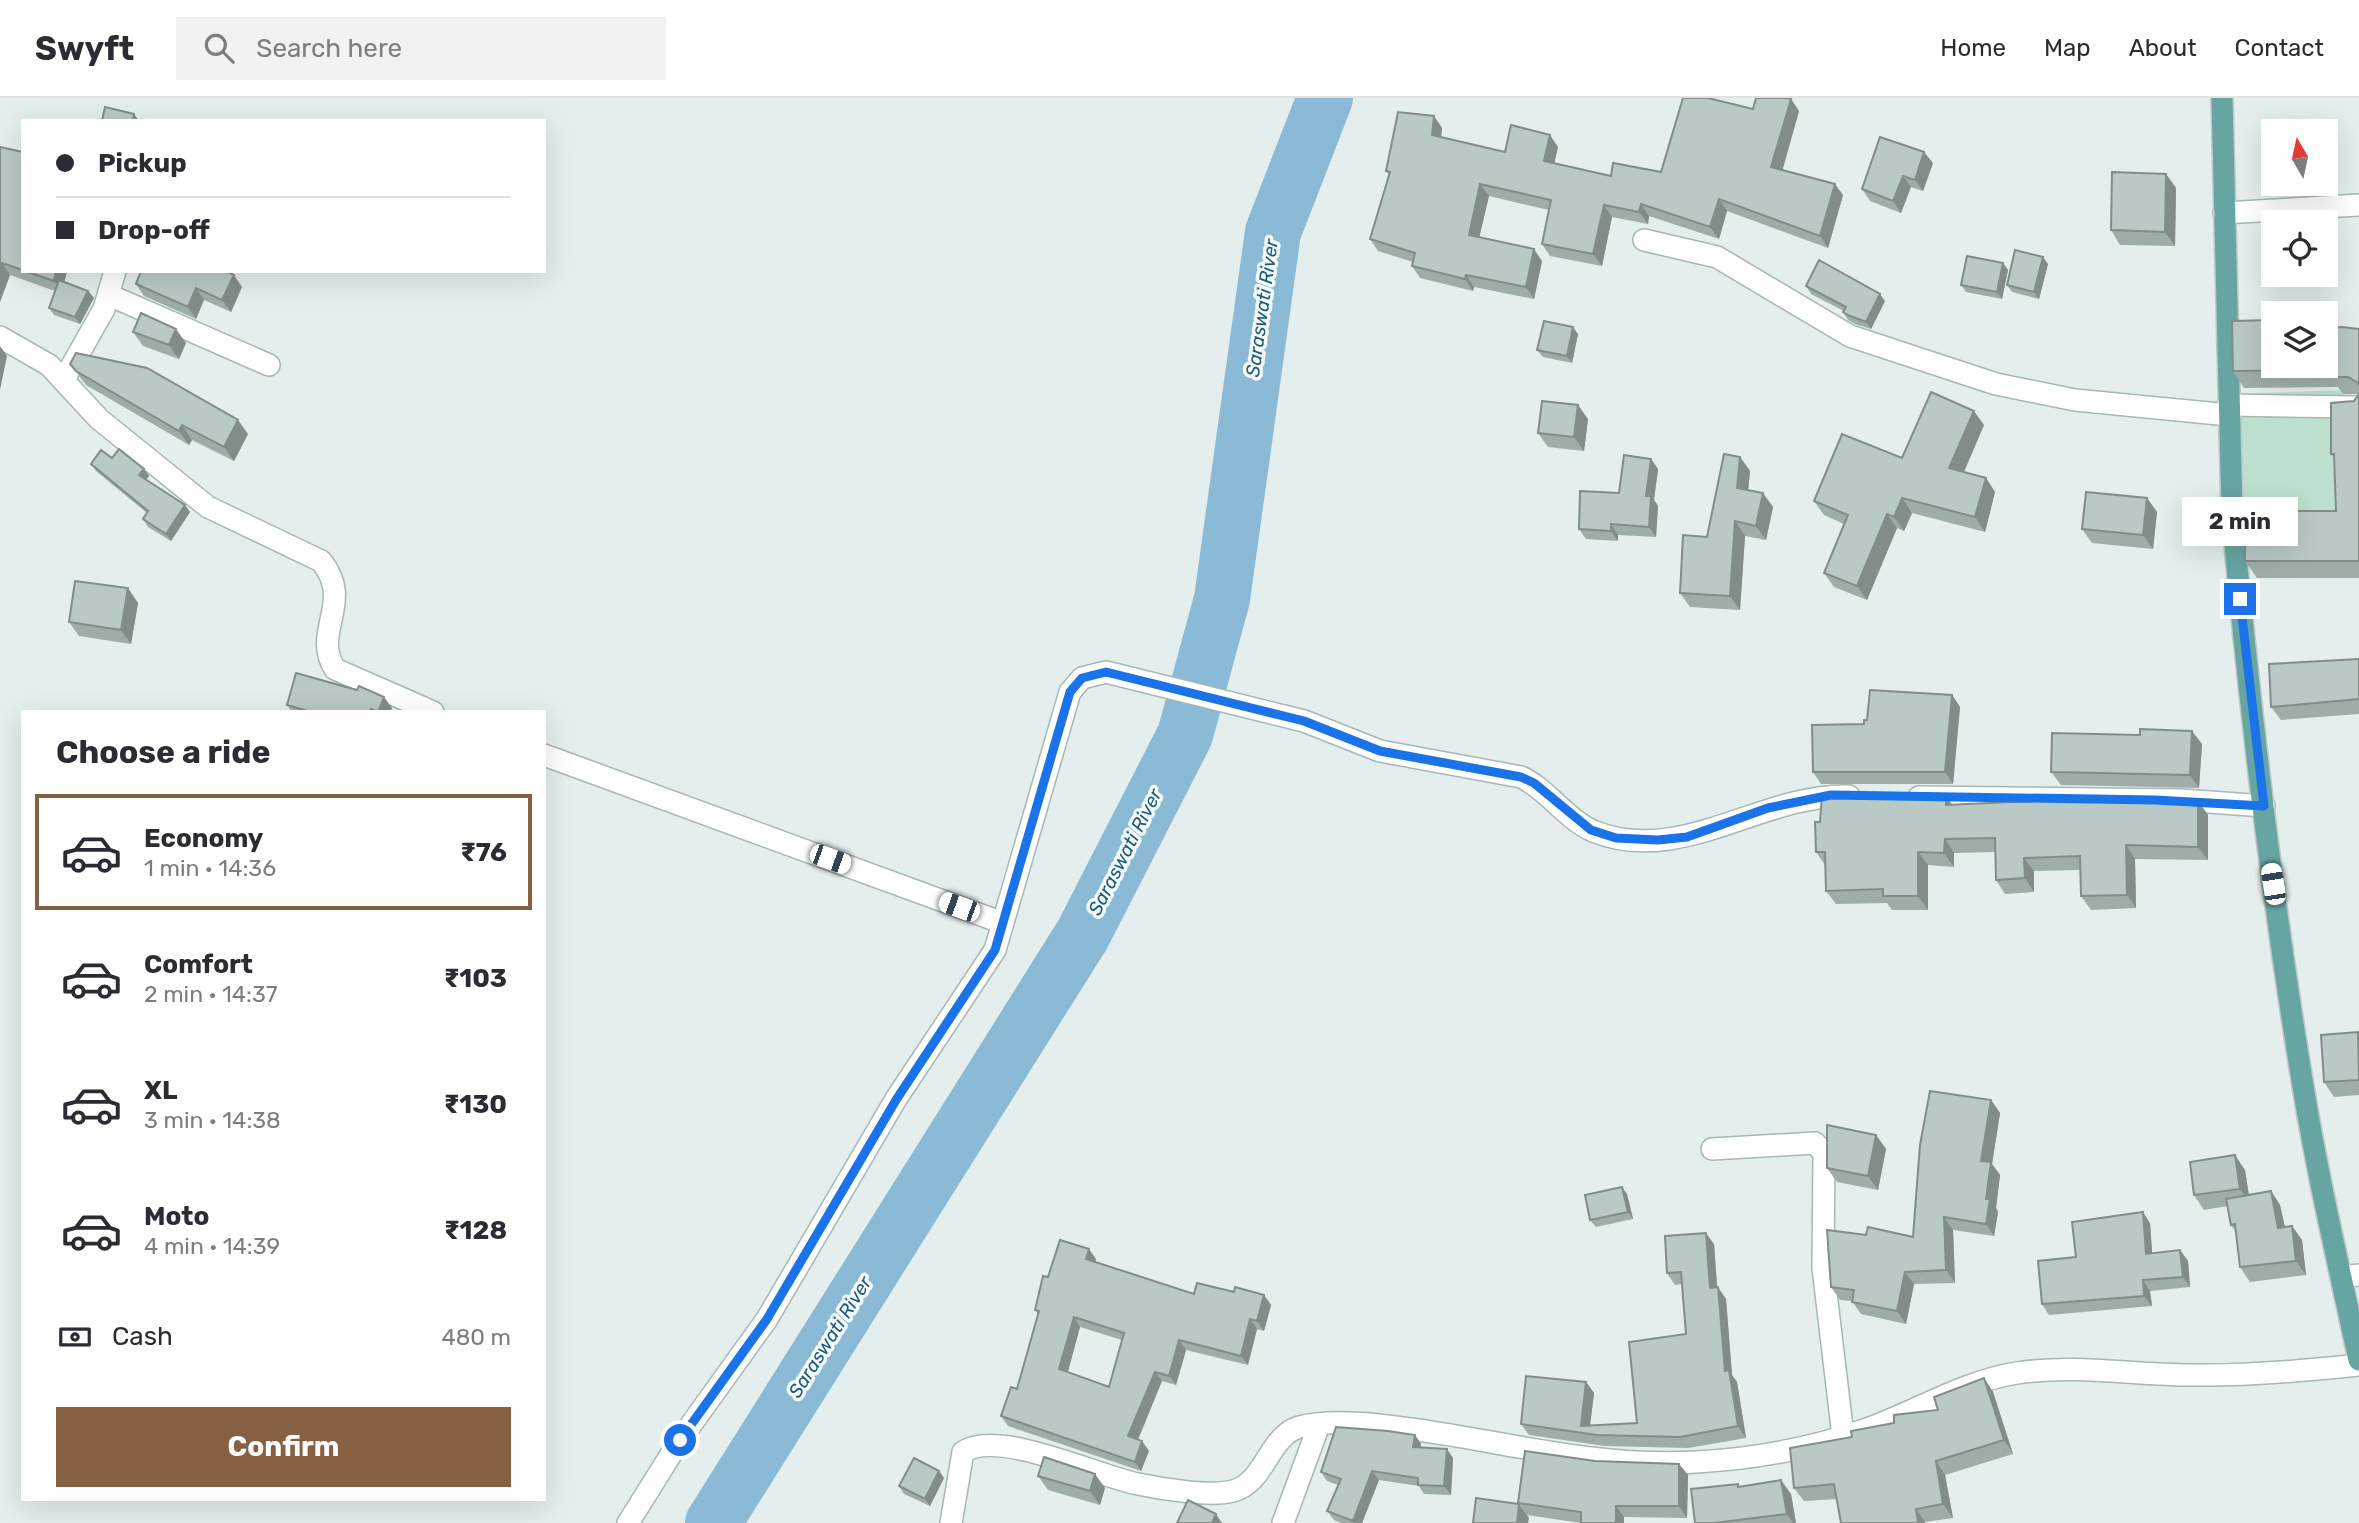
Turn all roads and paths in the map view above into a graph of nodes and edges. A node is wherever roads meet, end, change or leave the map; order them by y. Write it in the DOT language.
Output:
graph roads {
  1 [pos="2222,98"];
  2 [pos="2359,205"];
  3 [pos="2224,213"];
  4 [pos="1644,240"];
  5 [pos="114,273"];
  6 [pos="109,295"];
  7 [pos="0,337"];
  8 [pos="269,365"];
  9 [pos="63,381"];
  10 [pos="2359,407"];
  11 [pos="2229,410"];
  12 [pos="428,710"];
  13 [pos="546,756"];
  14 [pos="1869,796"];
  15 [pos="1895,797"];
  16 [pos="2264,806"];
  17 [pos="1003,923"];
  18 [pos="1712,1149"];
  19 [pos="2350,1276"];
  20 [pos="2359,1362"];
  21 [pos="1319,1425"];
  22 [pos="1843,1436"];
  23 [pos="628,1523"];
  24 [pos="951,1523"];
  25 [pos="1283,1523"];
  1 -- 3 [label="main road"];
  2 -- 3 [label="street"];
  3 -- 11 [label="main road"];
  4 -- 11 [label="street"];
  5 -- 6 [label="street"];
  6 -- 8 [label="street"];
  6 -- 9 [label="street"];
  7 -- 9 [label="street"];
  9 -- 12 [label="street"];
  10 -- 11 [label="street"];
  11 -- 16 [label="main road"];
  13 -- 17 [label="street"];
  14 -- 17 [label="street"];
  15 -- 16 [label="street"];
  16 -- 19 [label="main road"];
  17 -- 23 [label="street"];
  18 -- 22 [label="street"];
  19 -- 20 [label="main road"];
  20 -- 22 [label="street"];
  21 -- 22 [label="street"];
  21 -- 24 [label="street"];
  21 -- 25 [label="street"];
}
